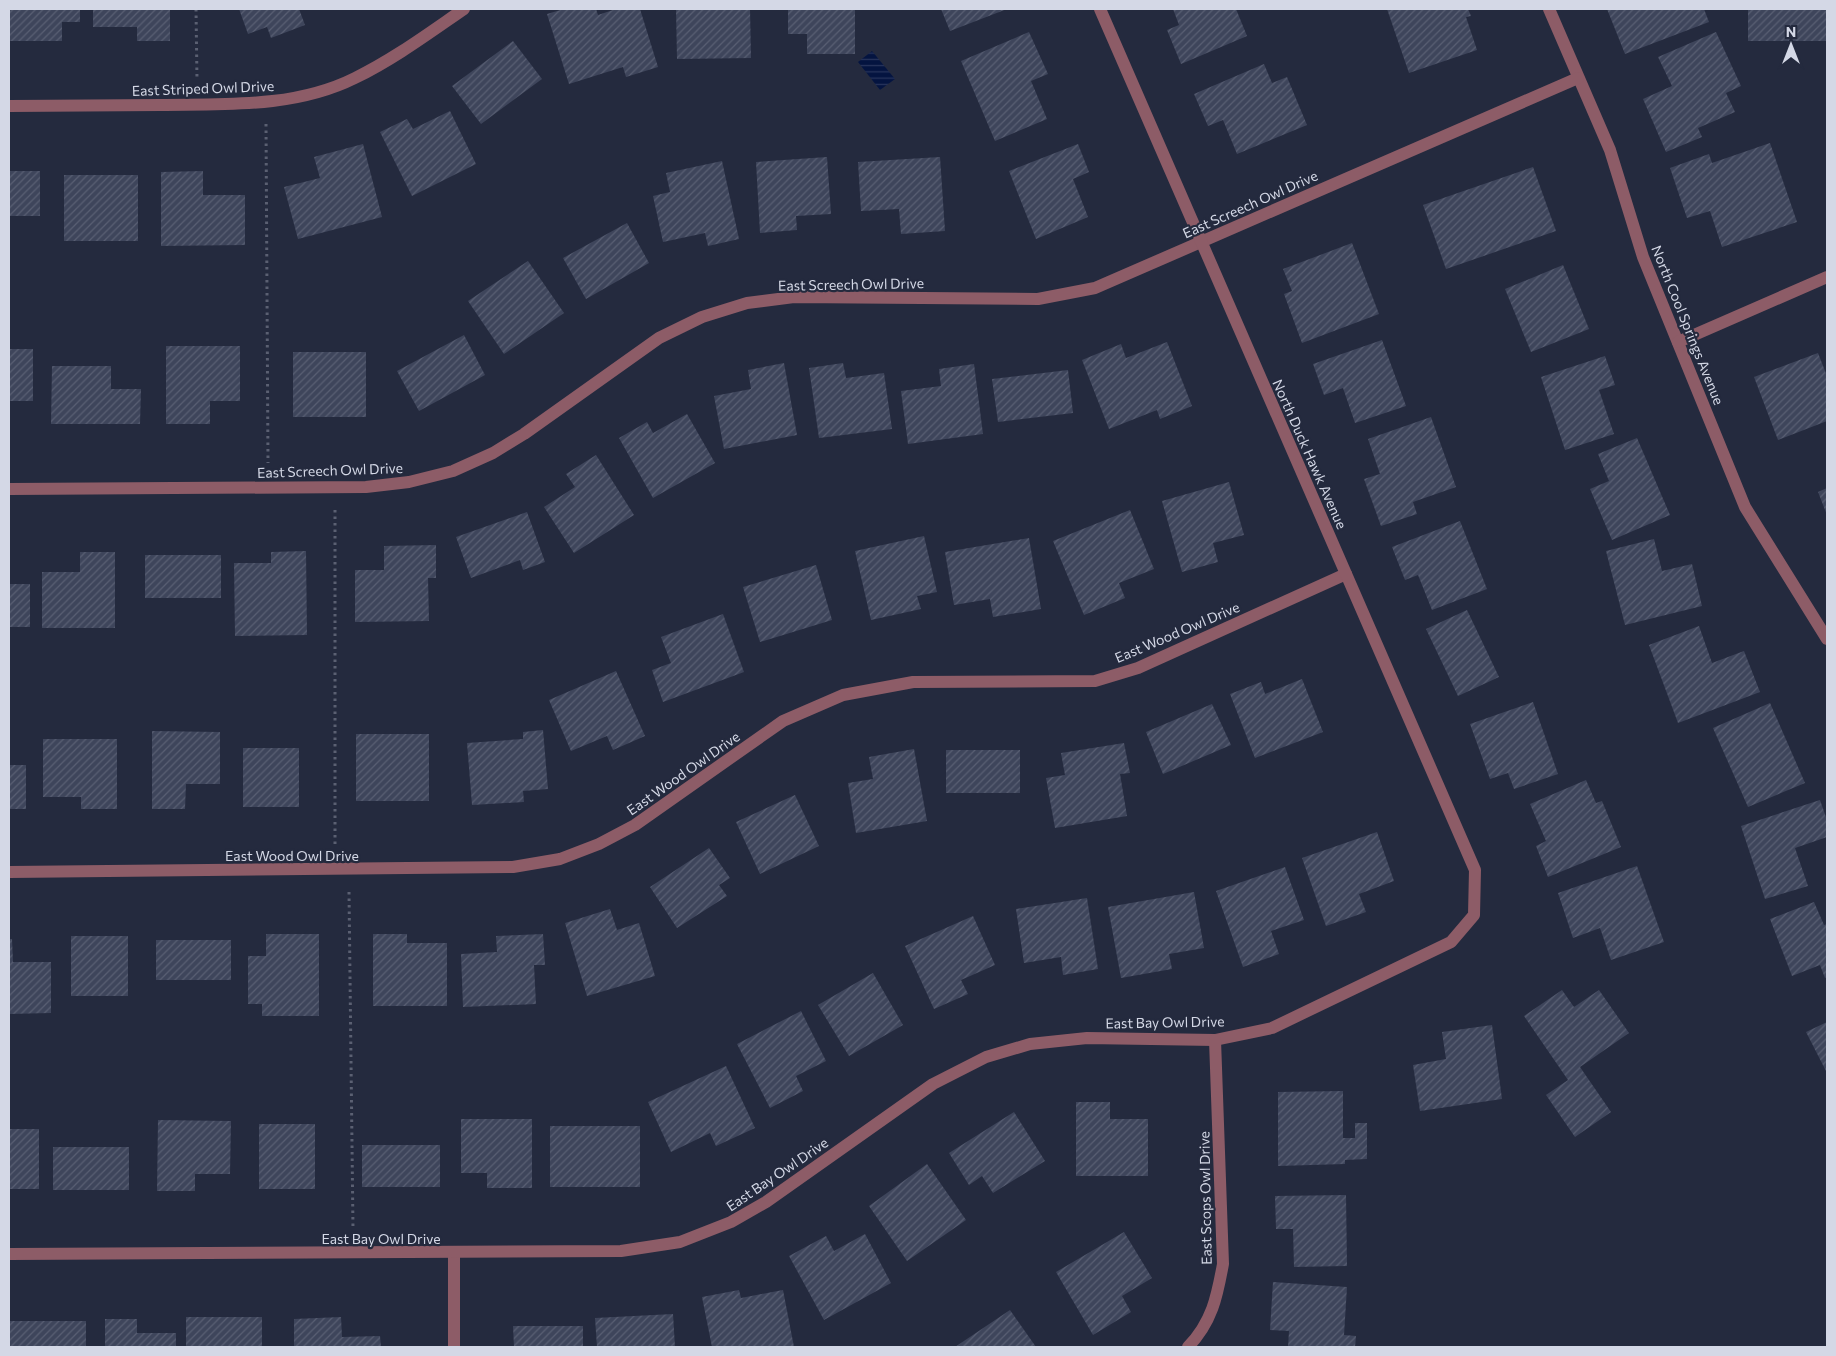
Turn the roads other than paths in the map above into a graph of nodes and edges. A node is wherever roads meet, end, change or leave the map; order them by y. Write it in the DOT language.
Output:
graph roads {
  1 [pos="464,9"];
  2 [pos="1100,9"];
  3 [pos="1549,9"];
  4 [pos="1578,78"];
  5 [pos="9,106"];
  6 [pos="1201,242"];
  7 [pos="1827,277"];
  8 [pos="1678,342"];
  9 [pos="9,489"];
  10 [pos="1346,574"];
  11 [pos="1827,639"];
  12 [pos="9,872"];
  13 [pos="1474,915"];
  14 [pos="1216,1040"];
  15 [pos="454,1252"];
  16 [pos="9,1254"];
  17 [pos="454,1347"];
  18 [pos="1188,1347"];
  1 -- 5 [label="street, East Striped Owl Drive"];
  2 -- 6 [label="street, North Duck Hawk Avenue"];
  3 -- 4 [label="street, North Cool Springs Avenue"];
  4 -- 6 [label="street, East Screech Owl Drive"];
  4 -- 8 [label="street, North Cool Springs Avenue"];
  6 -- 9 [label="street, East Screech Owl Drive"];
  6 -- 10 [label="street, North Duck Hawk Avenue"];
  7 -- 8 [label="street"];
  8 -- 11 [label="street, North Cool Springs Avenue"];
  10 -- 12 [label="street, East Wood Owl Drive"];
  10 -- 13 [label="street, North Duck Hawk Avenue"];
  13 -- 14 [label="street, East Bay Owl Drive"];
  14 -- 15 [label="street, East Bay Owl Drive"];
  14 -- 18 [label="street, East Scops Owl Drive"];
  15 -- 16 [label="street, East Bay Owl Drive"];
  15 -- 17 [label="street"];
}
